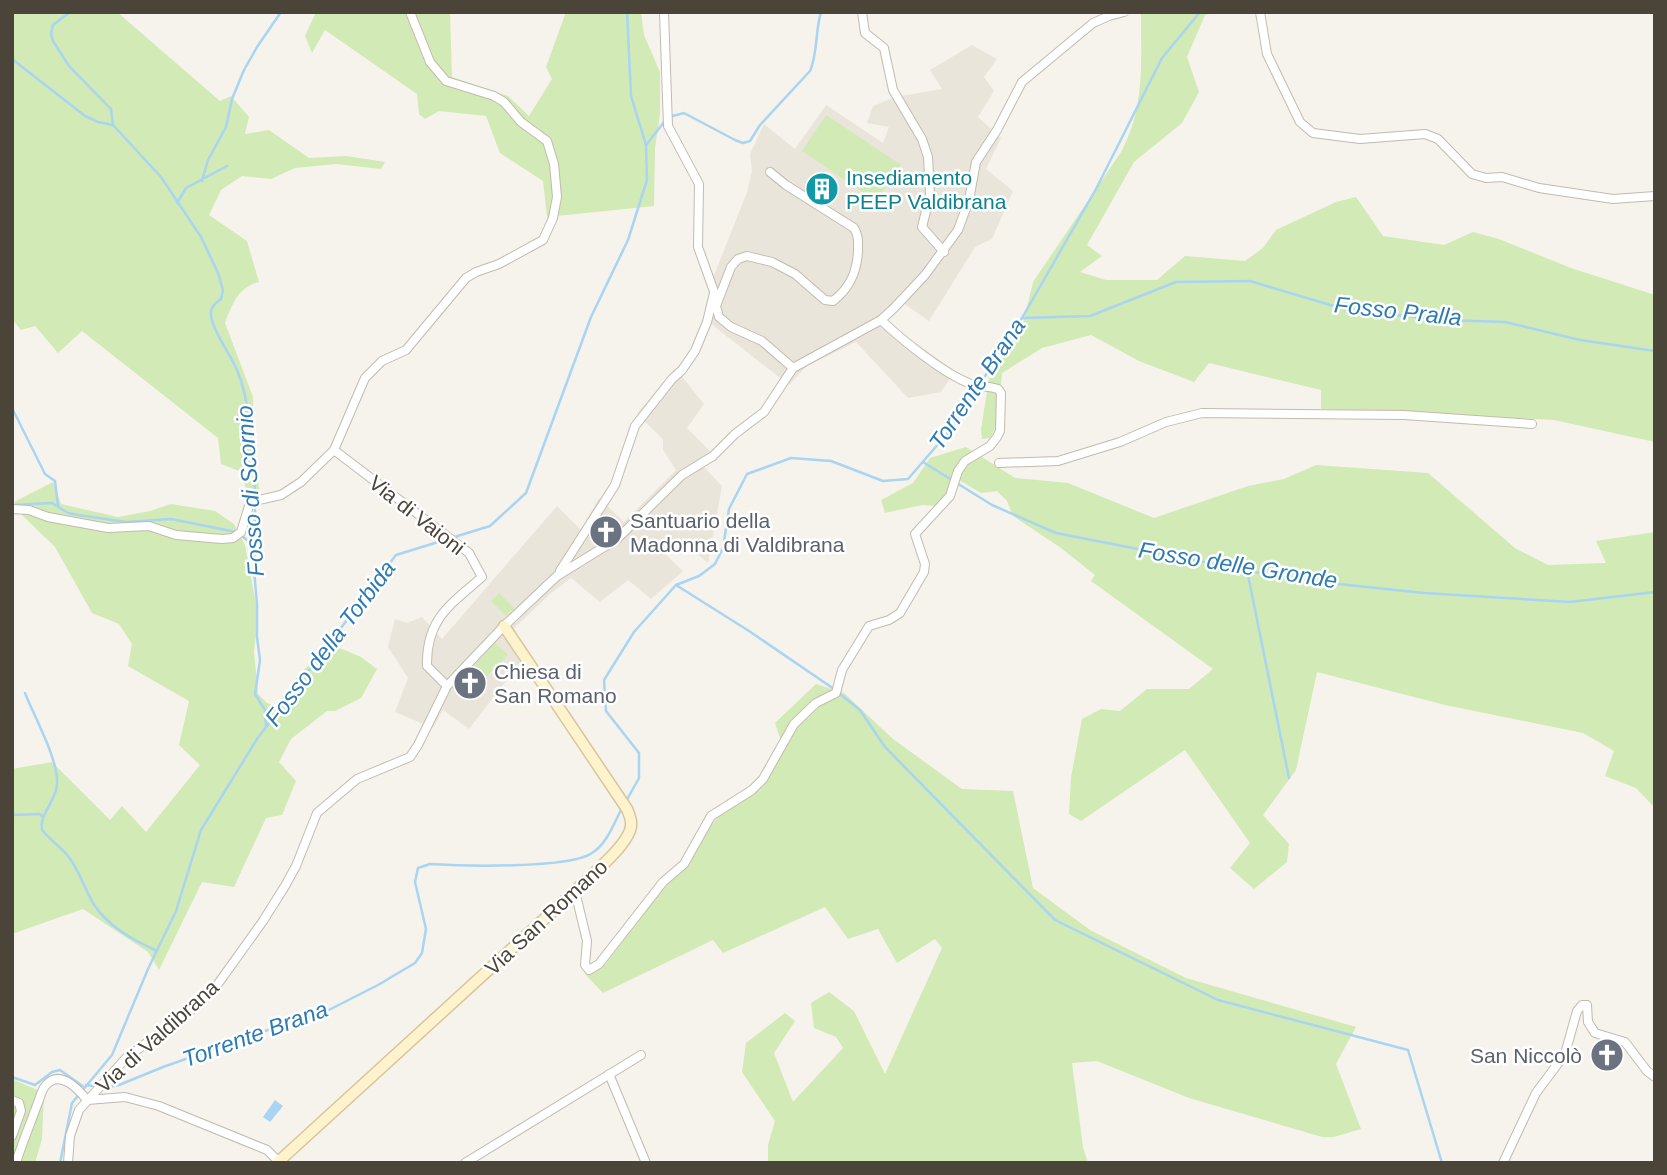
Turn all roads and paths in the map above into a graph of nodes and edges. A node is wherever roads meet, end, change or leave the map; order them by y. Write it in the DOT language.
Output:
graph roads {
  1 [pos="410,12"];
  2 [pos="664,12"];
  3 [pos="862,12"];
  4 [pos="1124,12"];
  5 [pos="1260,12"];
  6 [pos="770,172"];
  7 [pos="1655,196"];
  8 [pos="944,252"];
  9 [pos="716,296"];
  10 [pos="881,320"];
  11 [pos="793,368"];
  12 [pos="1532,424"];
  13 [pos="334,450"];
  14 [pos="999,463"];
  15 [pos="12,509"];
  16 [pos="557,576"];
  17 [pos="504,626"];
  18 [pos="447,686"];
  19 [pos="575,891"];
  20 [pos="641,1055"];
  21 [pos="609,1074"];
  22 [pos="1655,1077"];
  23 [pos="12,1100"];
  24 [pos="87,1100"];
  25 [pos="12,1136"];
  26 [pos="279,1162"];
  27 [pos="16,1163"];
  28 [pos="68,1163"];
  29 [pos="465,1163"];
  30 [pos="646,1163"];
  31 [pos="1503,1163"];
  1 -- 13 [label="street"];
  2 -- 9 [label="street"];
  3 -- 8 [label="street"];
  4 -- 8 [label="street, Via di Valdibrana"];
  5 -- 7 [label="street"];
  6 -- 9 [label="street, Via di Valdibrana"];
  8 -- 10 [label="street, Via di Valdibrana"];
  9 -- 11 [label="street"];
  9 -- 16 [label="street, Via di Valdibrana"];
  10 -- 11 [label="street, Via di Valdibrana"];
  10 -- 19 [label="street"];
  11 -- 16 [label="street, Via di Valdibrana"];
  12 -- 14 [label="street"];
  13 -- 15 [label="street"];
  13 -- 18 [label="street, Via di Vaioni"];
  16 -- 17 [label="street, Via di Valdibrana"];
  17 -- 18 [label="street, Via di Valdibrana"];
  17 -- 19 [label="street, Via San Romano"];
  18 -- 24 [label="street, Via di Valdibrana"];
  19 -- 26 [label="street, Via San Romano"];
  20 -- 21 [label="street"];
  21 -- 29 [label="street"];
  21 -- 30 [label="street"];
  22 -- 31 [label="street"];
  23 -- 25 [label="street"];
  24 -- 26 [label="street"];
  24 -- 27 [label="street"];
  24 -- 28 [label="street, Via di Valdibrana"];
}
